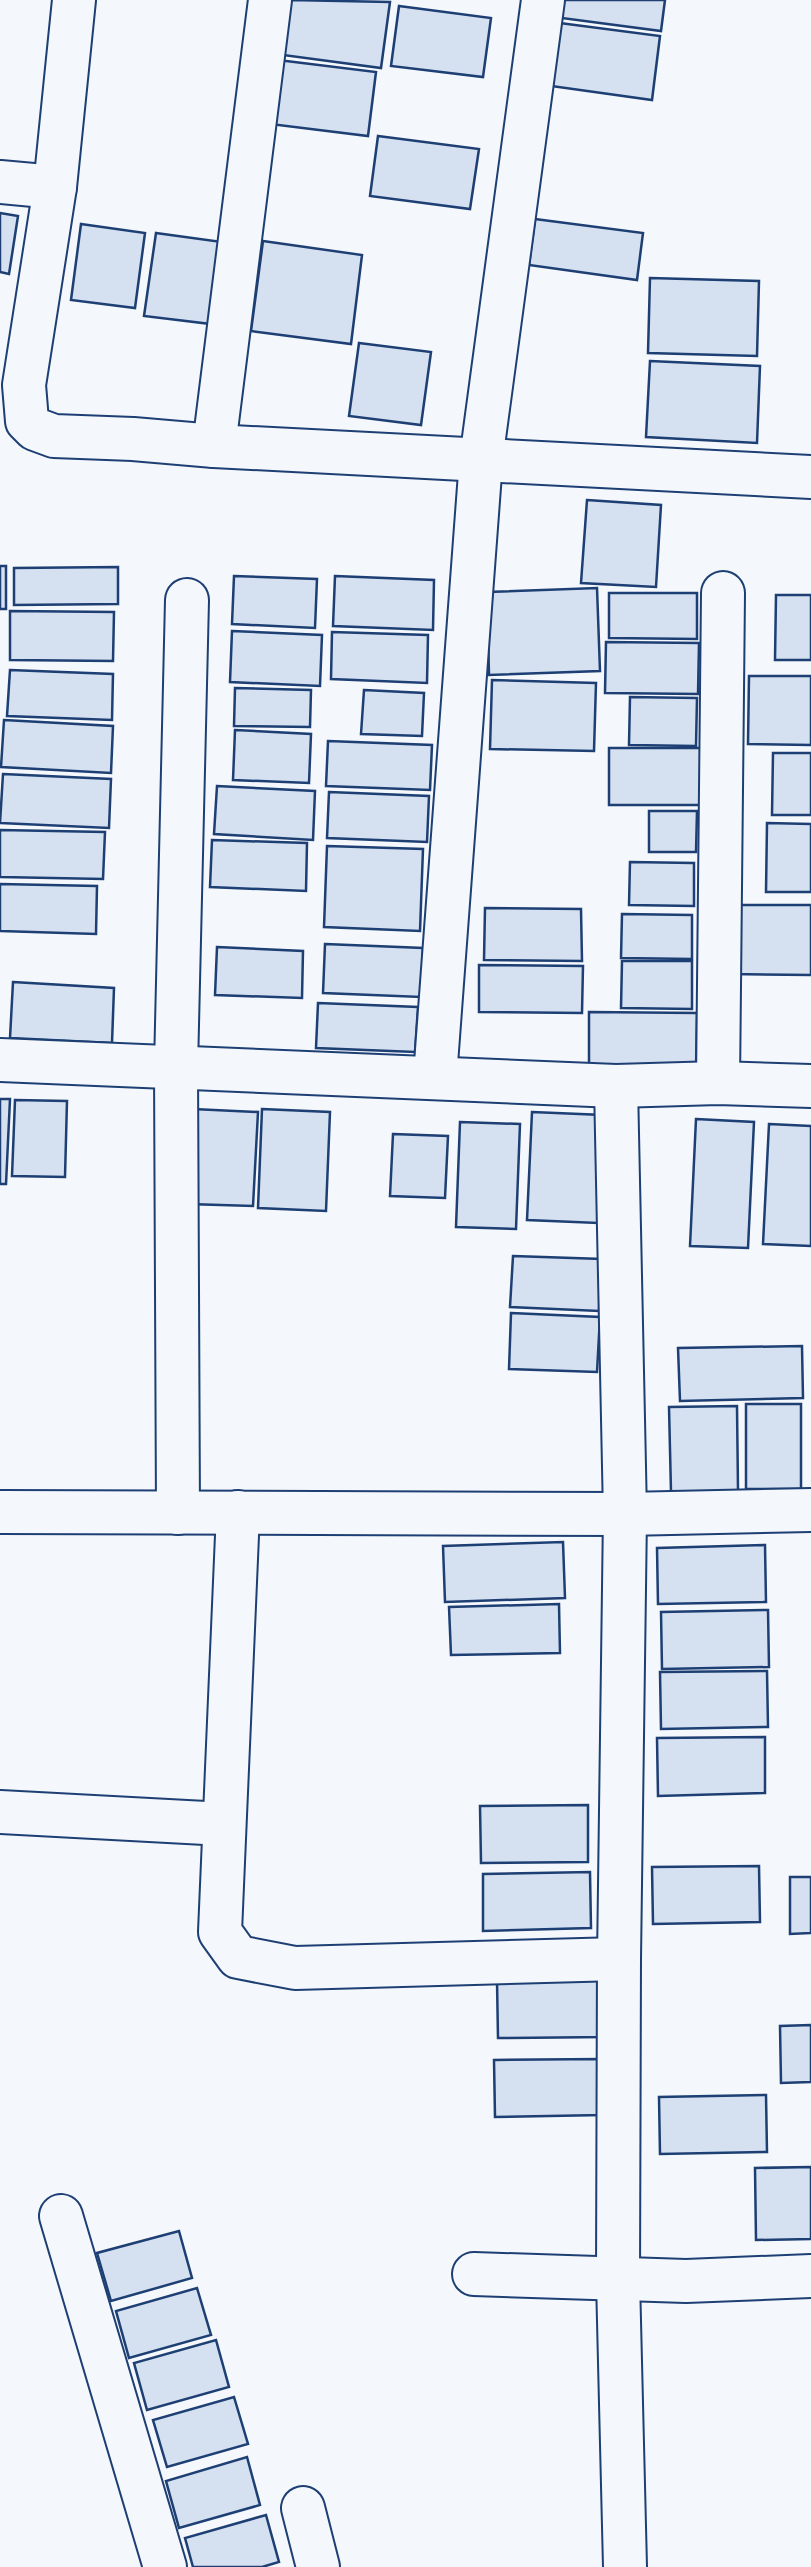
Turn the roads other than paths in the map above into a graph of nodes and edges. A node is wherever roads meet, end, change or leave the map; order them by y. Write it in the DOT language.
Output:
graph roads {
  1 [pos="74,0"];
  2 [pos="270,0"];
  3 [pos="543,0"];
  4 [pos="0,182"];
  5 [pos="55,187"];
  6 [pos="214,446"];
  7 [pos="481,460"];
  8 [pos="811,477"];
  9 [pos="722,593"];
  10 [pos="187,600"];
  11 [pos="0,1060"];
  12 [pos="176,1067"];
  13 [pos="435,1078"];
  14 [pos="718,1084"];
  15 [pos="616,1086"];
  16 [pos="811,1086"];
  17 [pos="811,1510"];
  18 [pos="0,1512"];
  19 [pos="238,1512"];
  20 [pos="178,1513"];
  21 [pos="625,1514"];
  22 [pos="0,1812"];
  23 [pos="224,1824"];
  24 [pos="619,1959"];
  25 [pos="60,2216"];
  26 [pos="474,2274"];
  27 [pos="811,2276"];
  28 [pos="618,2280"];
  29 [pos="303,2508"];
  30 [pos="165,2567"];
  31 [pos="318,2567"];
  32 [pos="625,2567"];
  1 -- 5 [label="street"];
  2 -- 6 [label="street"];
  3 -- 7 [label="street"];
  4 -- 5 [label="street"];
  5 -- 6 [label="street"];
  6 -- 7 [label="street"];
  7 -- 8 [label="street"];
  7 -- 13 [label="street"];
  9 -- 14 [label="street"];
  10 -- 12 [label="street"];
  11 -- 12 [label="street"];
  12 -- 13 [label="street"];
  12 -- 20 [label="street"];
  13 -- 15 [label="street"];
  14 -- 15 [label="street"];
  14 -- 16 [label="street"];
  15 -- 21 [label="street"];
  17 -- 21 [label="street"];
  18 -- 20 [label="street"];
  19 -- 20 [label="street"];
  19 -- 21 [label="street"];
  19 -- 23 [label="street"];
  21 -- 24 [label="street"];
  22 -- 23 [label="street"];
  23 -- 24 [label="street"];
  24 -- 28 [label="street"];
  25 -- 30 [label="street"];
  26 -- 28 [label="street"];
  27 -- 28 [label="street"];
  28 -- 32 [label="street"];
  29 -- 31 [label="street"];
}
